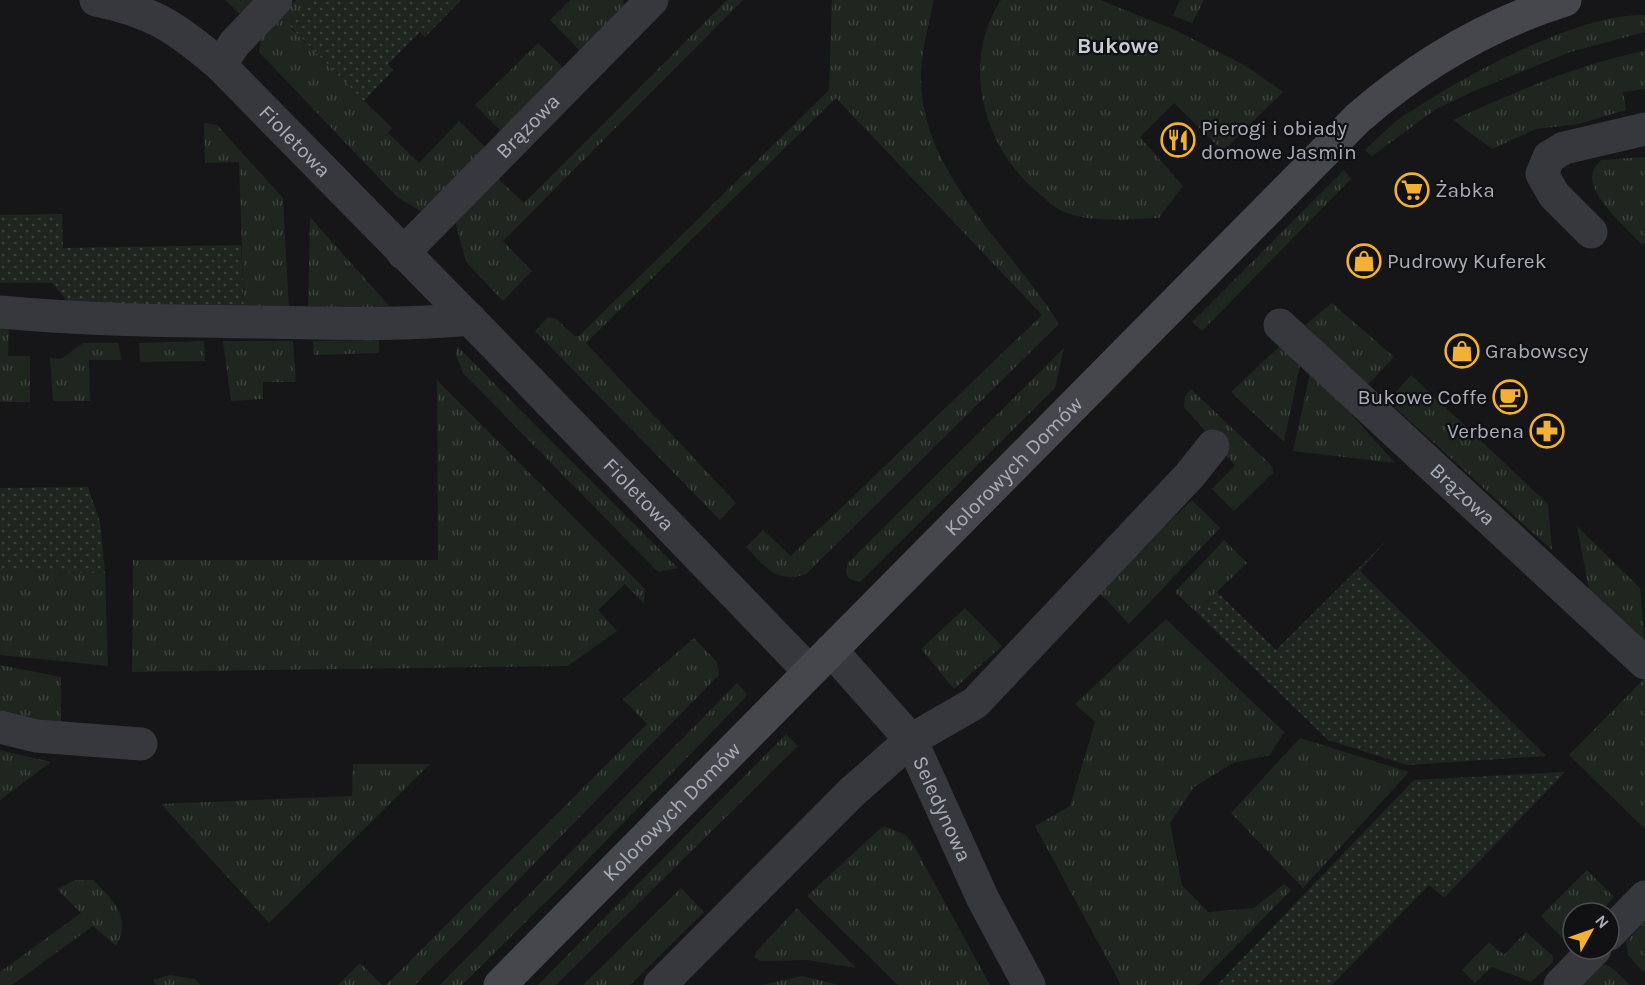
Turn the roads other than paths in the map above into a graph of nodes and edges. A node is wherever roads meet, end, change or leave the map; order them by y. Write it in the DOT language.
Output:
graph roads {
  1 [pos="96,0"];
  2 [pos="276,0"];
  3 [pos="652,0"];
  4 [pos="1565,0"];
  5 [pos="220,65"];
  6 [pos="1645,129"];
  7 [pos="1591,232"];
  8 [pos="403,253"];
  9 [pos="0,312"];
  10 [pos="470,319"];
  11 [pos="1280,325"];
  12 [pos="1212,446"];
  13 [pos="820,661"];
  14 [pos="1645,663"];
  15 [pos="0,727"];
  16 [pos="911,740"];
  17 [pos="141,744"];
  18 [pos="1645,897"];
  19 [pos="1621,922"];
  20 [pos="1583,961"];
  21 [pos="500,985"];
  22 [pos="660,985"];
  23 [pos="1029,985"];
  24 [pos="1560,985"];
  1 -- 5 [label="street, Fioletowa"];
  2 -- 5 [label="street"];
  3 -- 8 [label="street, Brązowa"];
  4 -- 13 [label="street, Kolorowych Domów"];
  5 -- 8 [label="street, Fioletowa"];
  6 -- 7 [label="street"];
  8 -- 10 [label="street, Fioletowa"];
  9 -- 10 [label="street"];
  10 -- 13 [label="street, Fioletowa"];
  11 -- 14 [label="street, Brązowa"];
  12 -- 16 [label="street"];
  13 -- 16 [label="street, Seledynowa"];
  13 -- 21 [label="street, Kolorowych Domów"];
  15 -- 17 [label="street"];
  16 -- 22 [label="street"];
  16 -- 23 [label="street, Seledynowa"];
  18 -- 19 [label="street"];
  20 -- 24 [label="street"];
}
